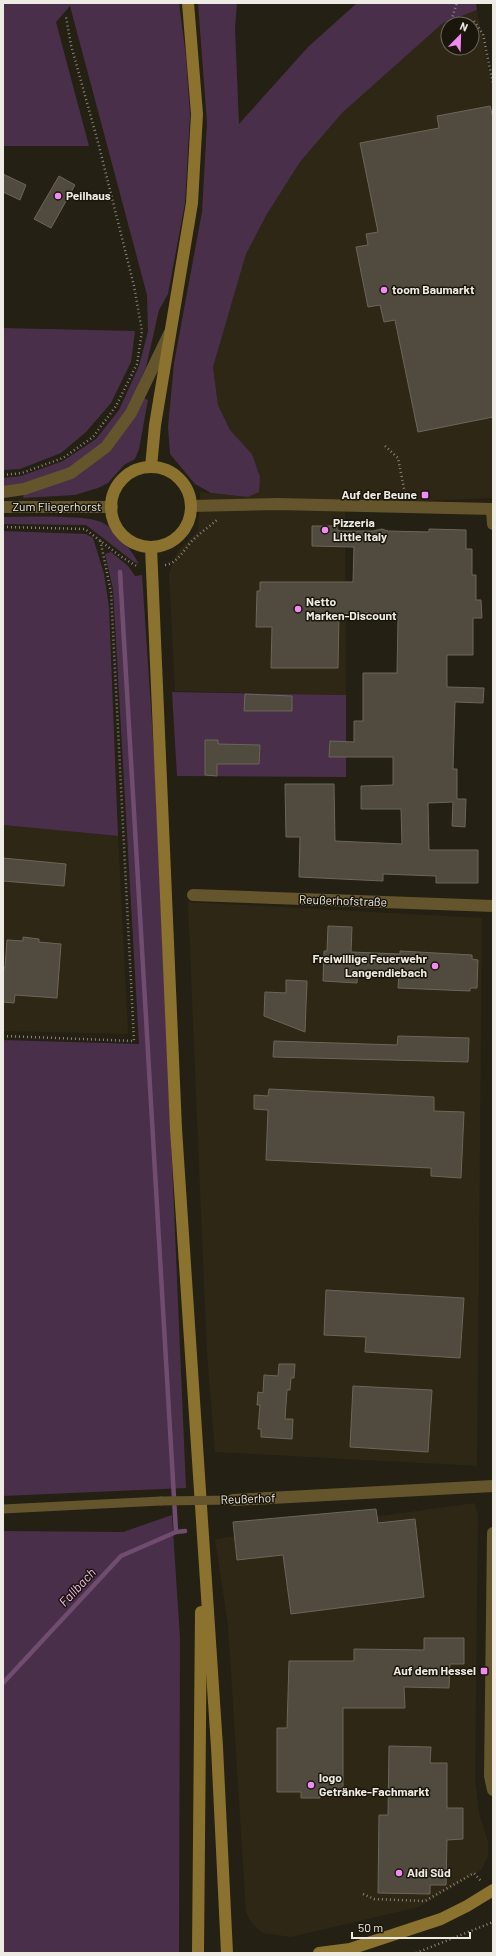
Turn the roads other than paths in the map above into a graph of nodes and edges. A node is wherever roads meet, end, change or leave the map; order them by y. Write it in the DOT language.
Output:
graph roads {
  1 [pos="188,3"];
  2 [pos="171,329"];
  3 [pos="151,467"];
  4 [pos="3,492"];
  5 [pos="3,506"];
  6 [pos="191,506"];
  7 [pos="112,507"];
  8 [pos="493,509"];
  9 [pos="493,524"];
  10 [pos="151,547"];
  11 [pos="194,895"];
  12 [pos="493,906"];
  13 [pos="493,1486"];
  14 [pos="233,1500"];
  15 [pos="3,1509"];
  16 [pos="493,1533"];
  17 [pos="203,1541"];
  18 [pos="493,1790"];
  19 [pos="493,1890"];
  20 [pos="348,1951"];
  21 [pos="198,1953"];
  22 [pos="227,1953"];
  23 [pos="319,1953"];
  1 -- 2 [label="main road"];
  2 -- 3 [label="main road"];
  2 -- 4 [label="street"];
  3 -- 6 [label="main road"];
  3 -- 7 [label="main road"];
  5 -- 7 [label="street, Zum Fliegerhorst"];
  6 -- 8 [label="street"];
  6 -- 10 [label="main road"];
  7 -- 10 [label="main road"];
  8 -- 9 [label="street"];
  10 -- 17 [label="main road"];
  11 -- 12 [label="street, Reußerhofstraße"];
  13 -- 14 [label="street, Reußerhof"];
  14 -- 15 [label="lane, Reußerhof, bridge"];
  16 -- 18 [label="street"];
  17 -- 21 [label="main road"];
  17 -- 22 [label="main road"];
  19 -- 20 [label="main road"];
  20 -- 23 [label="main road"];
}
